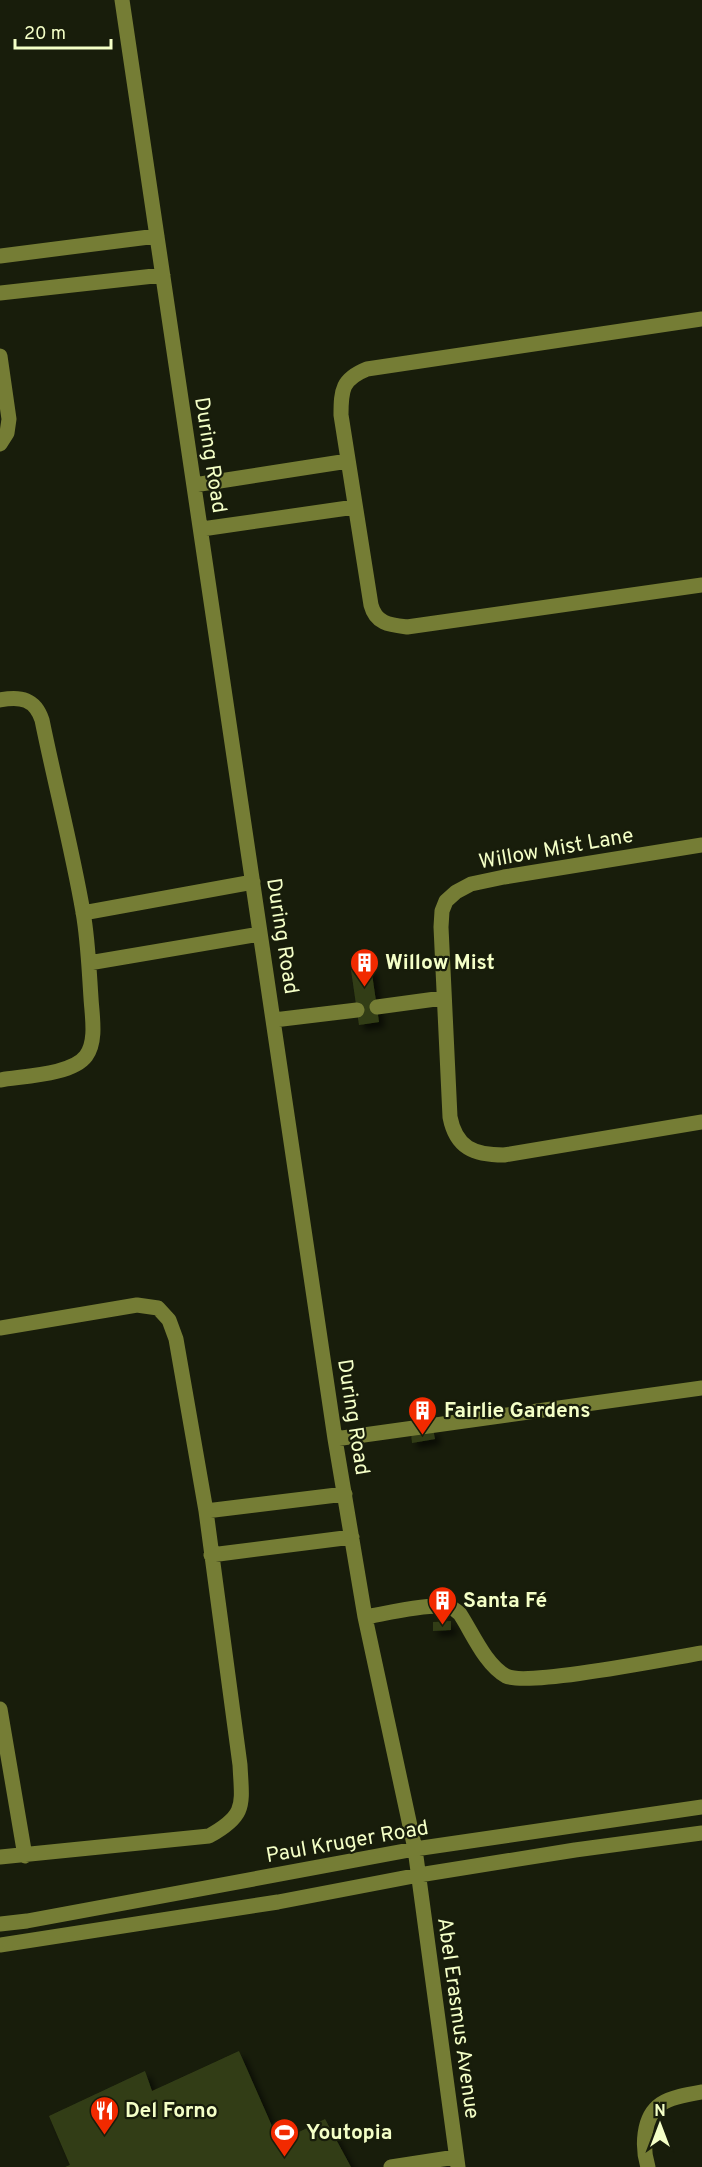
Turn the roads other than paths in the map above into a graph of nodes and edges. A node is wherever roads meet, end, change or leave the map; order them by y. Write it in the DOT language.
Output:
graph roads {
  1 [pos="122,0"];
  2 [pos="157,236"];
  3 [pos="0,256"];
  4 [pos="163,275"];
  5 [pos="0,293"];
  6 [pos="702,319"];
  7 [pos="0,356"];
  8 [pos="0,444"];
  9 [pos="348,461"];
  10 [pos="194,485"];
  11 [pos="355,507"];
  12 [pos="202,529"];
  13 [pos="702,585"];
  14 [pos="0,700"];
  15 [pos="702,845"];
  16 [pos="253,882"];
  17 [pos="83,913"];
  18 [pos="261,934"];
  19 [pos="89,963"];
  20 [pos="443,999"];
  21 [pos="377,1007"];
  22 [pos="357,1010"];
  23 [pos="274,1020"];
  24 [pos="0,1080"];
  25 [pos="702,1122"];
  26 [pos="0,1328"];
  27 [pos="702,1388"];
  28 [pos="335,1439"];
  29 [pos="345,1494"];
  30 [pos="206,1512"];
  31 [pos="352,1537"];
  32 [pos="211,1555"];
  33 [pos="365,1617"];
  34 [pos="702,1653"];
  35 [pos="0,1709"];
  36 [pos="702,1807"];
  37 [pos="702,1833"];
  38 [pos="415,1849"];
  39 [pos="25,1856"];
  40 [pos="0,1857"];
  41 [pos="419,1875"];
  42 [pos="0,1924"];
  43 [pos="0,1945"];
  44 [pos="702,2092"];
  45 [pos="457,2162"];
  46 [pos="391,2167"];
  47 [pos="648,2167"];
  1 -- 2 [label="street, During Road"];
  2 -- 3 [label="street"];
  2 -- 4 [label="street, During Road"];
  4 -- 5 [label="street"];
  4 -- 10 [label="street, During Road"];
  6 -- 9 [label="street"];
  7 -- 8 [label="street"];
  9 -- 10 [label="street"];
  9 -- 11 [label="street"];
  10 -- 12 [label="street, During Road"];
  11 -- 12 [label="street"];
  11 -- 13 [label="street"];
  12 -- 16 [label="street, During Road"];
  14 -- 17 [label="street"];
  15 -- 20 [label="street, Willow Mist Lane"];
  16 -- 17 [label="street"];
  16 -- 18 [label="street, During Road"];
  17 -- 19 [label="street"];
  18 -- 19 [label="street"];
  18 -- 23 [label="street, During Road"];
  19 -- 24 [label="street"];
  20 -- 21 [label="street"];
  20 -- 25 [label="street, Willow Mist Lane"];
  22 -- 23 [label="street"];
  23 -- 28 [label="street, During Road"];
  26 -- 30 [label="street"];
  27 -- 28 [label="street"];
  28 -- 29 [label="street, During Road"];
  29 -- 30 [label="street"];
  29 -- 31 [label="street, During Road"];
  30 -- 32 [label="street"];
  31 -- 32 [label="street"];
  31 -- 33 [label="street, During Road"];
  32 -- 39 [label="street"];
  33 -- 34 [label="street"];
  33 -- 38 [label="street, During Road"];
  35 -- 39 [label="street"];
  36 -- 38 [label="street, Paul Kruger Road"];
  37 -- 41 [label="street"];
  38 -- 41 [label="street, During Road"];
  38 -- 42 [label="street, Paul Kruger Road"];
  39 -- 40 [label="street"];
  41 -- 43 [label="street"];
  41 -- 45 [label="street, Abel Erasmus Avenue"];
  44 -- 47 [label="street"];
  45 -- 46 [label="street"];
}
